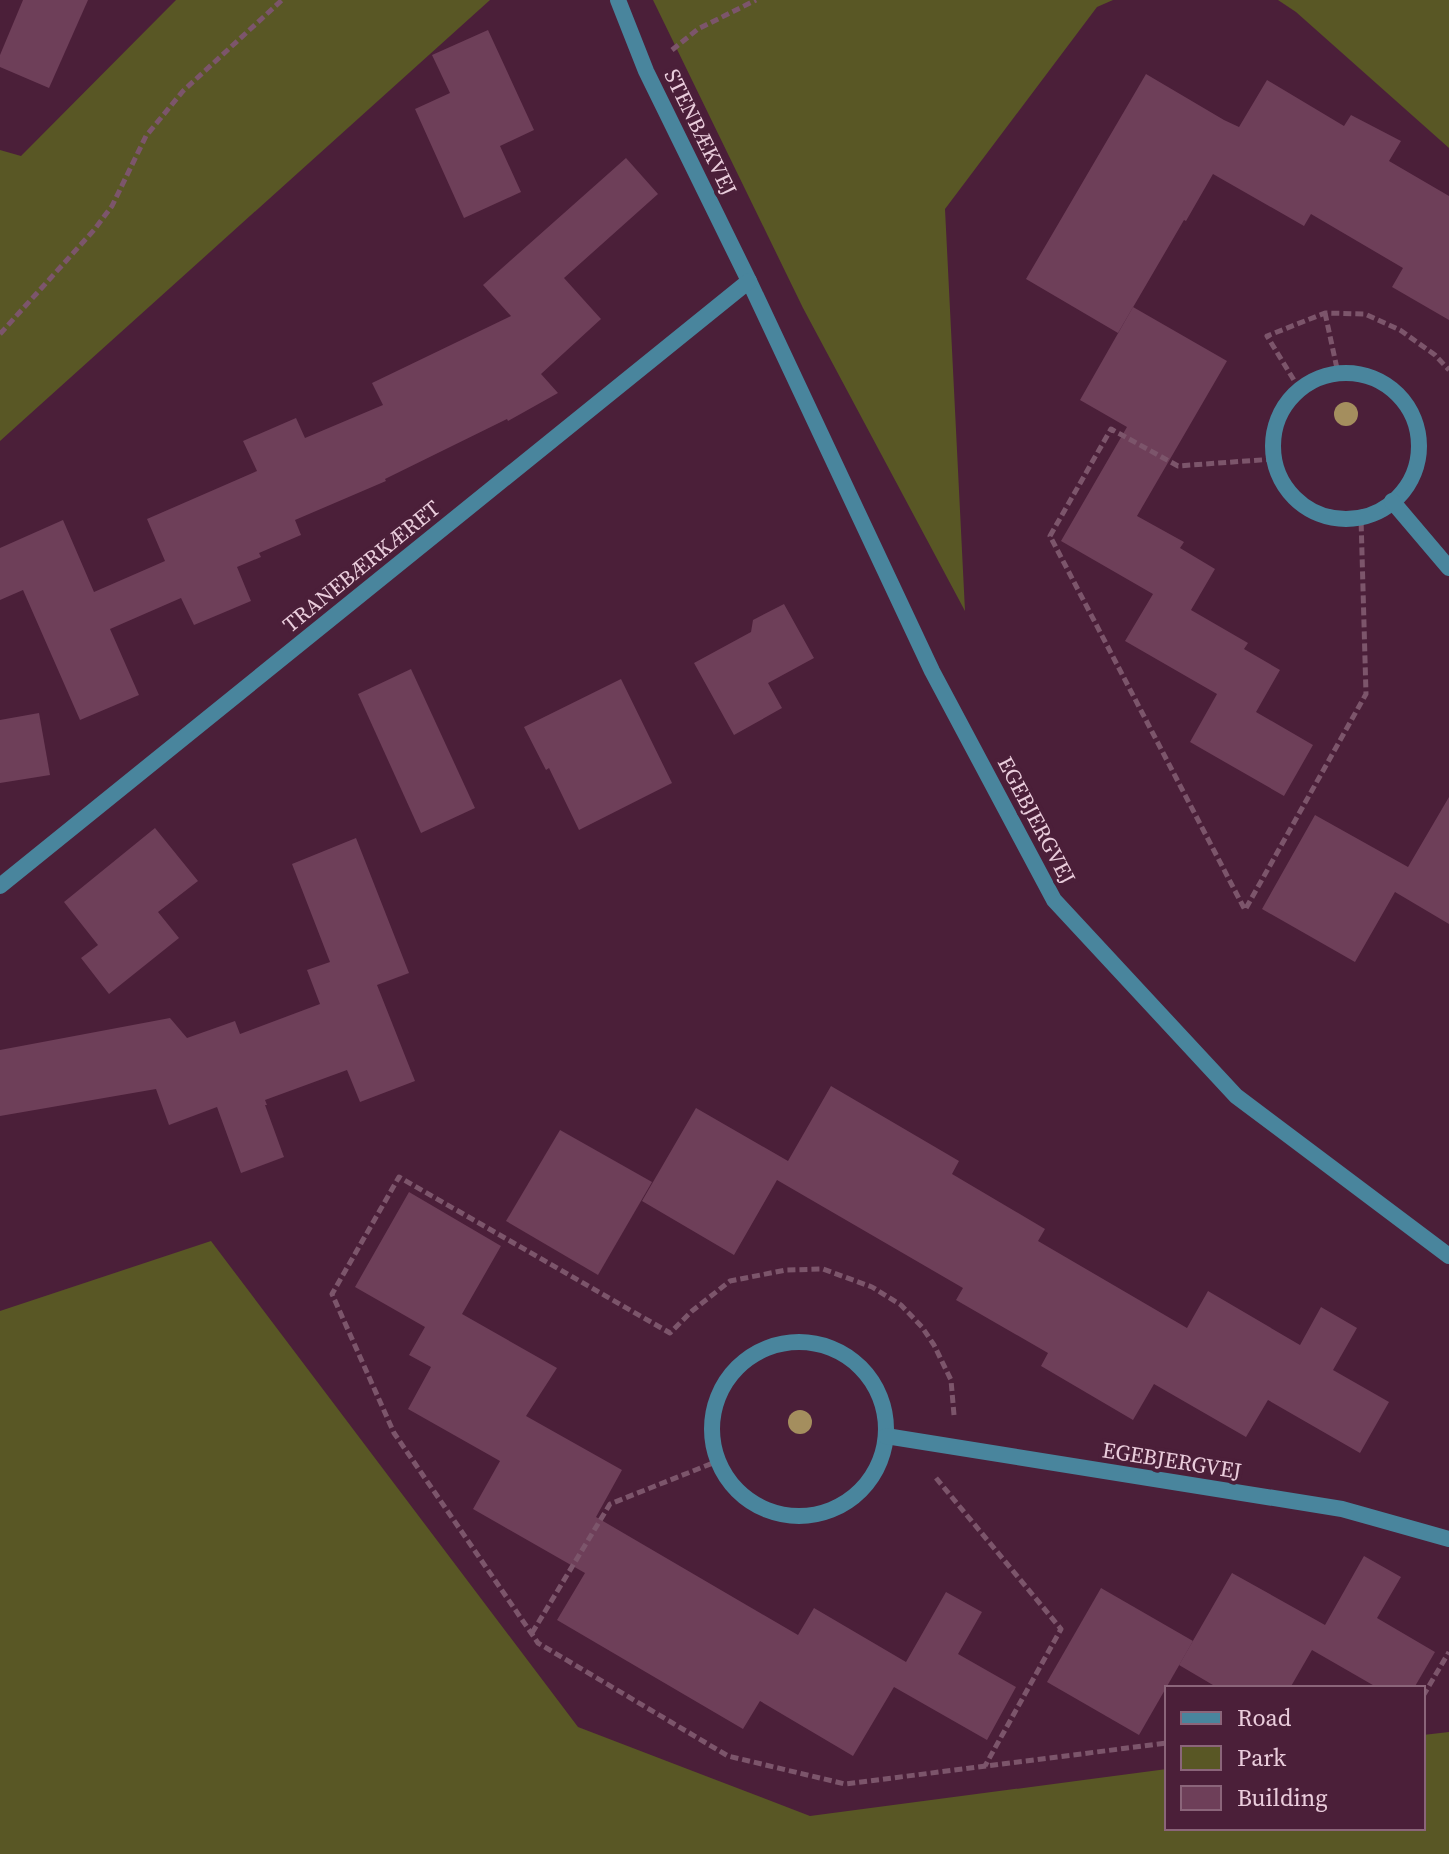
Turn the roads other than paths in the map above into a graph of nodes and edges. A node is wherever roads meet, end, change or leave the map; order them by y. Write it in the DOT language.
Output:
graph roads {
  1 [pos="618,0"];
  2 [pos="749,281"];
  3 [pos="1392,501"];
  4 [pos="1449,568"];
  5 [pos="0,886"];
  6 [pos="1449,1256"];
  7 [pos="886,1436"];
  8 [pos="1449,1539"];
  1 -- 2 [label="street, STENBÆKVEJ"];
  2 -- 5 [label="street, TRANEBÆRKÆRET"];
  2 -- 6 [label="street, EGEBJERGVEJ"];
  3 -- 3 [label="street"];
  3 -- 4 [label="street"];
  7 -- 7 [label="street"];
  7 -- 8 [label="street, EGEBJERGVEJ"];
}
